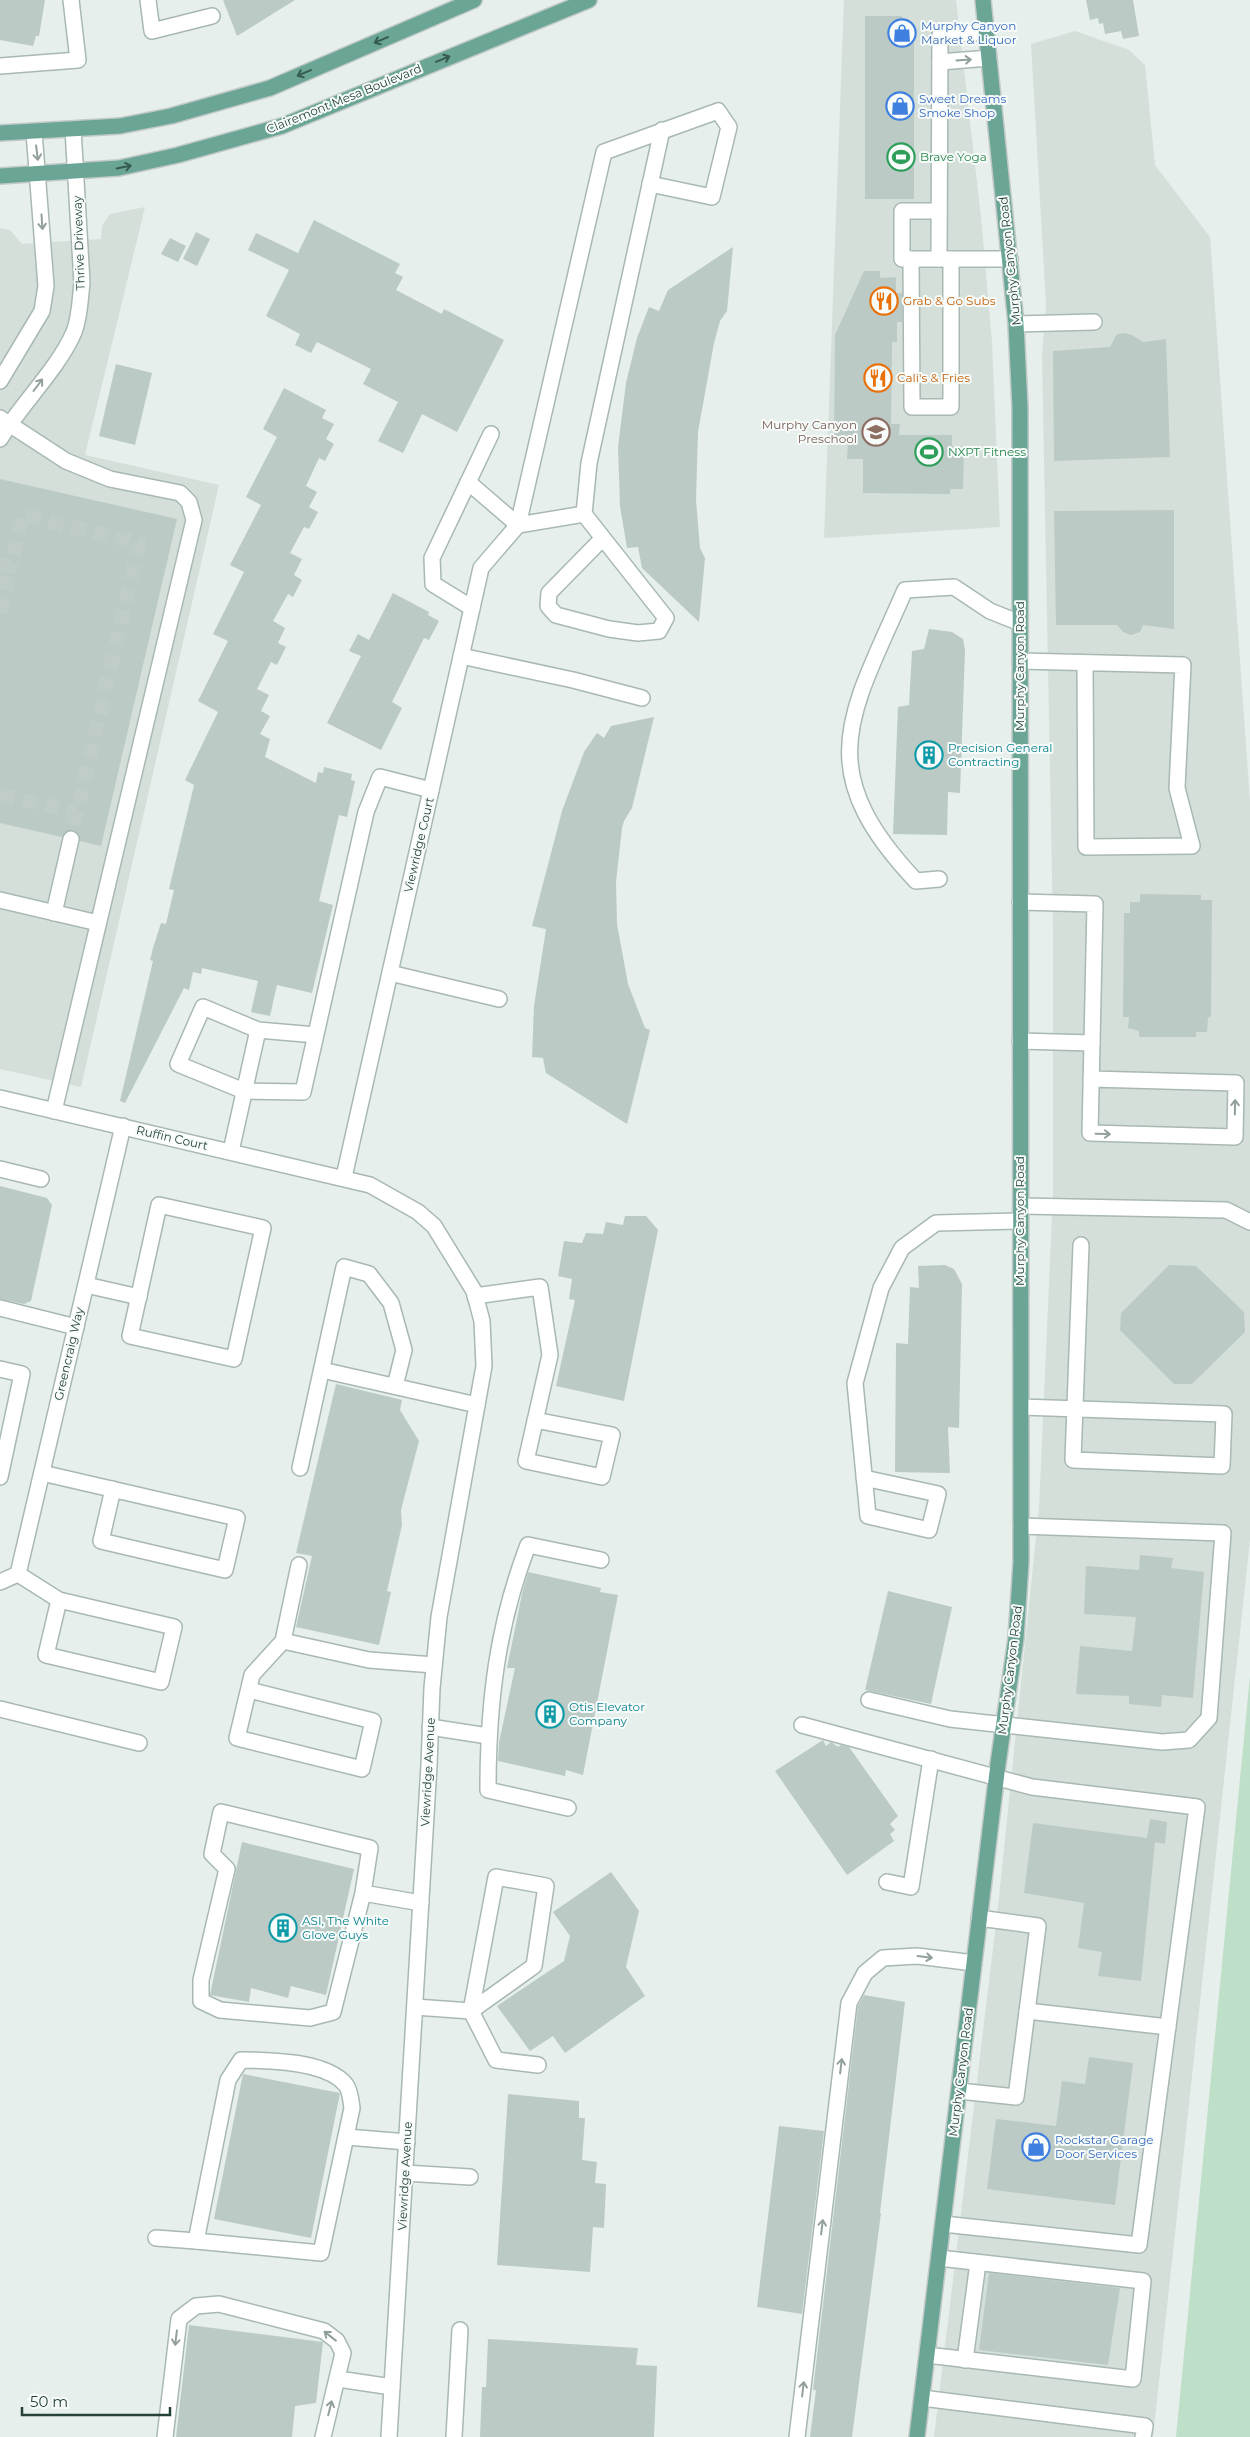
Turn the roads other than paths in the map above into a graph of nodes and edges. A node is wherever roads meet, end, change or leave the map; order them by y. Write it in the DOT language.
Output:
graph roads {
  1 [pos="71,0"];
  2 [pos="148,0"];
  3 [pos="474,0"];
  4 [pos="589,0"];
  5 [pos="983,0"];
  6 [pos="212,16"];
  7 [pos="986,32"];
  8 [pos="989,58"];
  9 [pos="940,62"];
  10 [pos="0,66"];
  11 [pos="73,129"];
  12 [pos="662,130"];
  13 [pos="34,132"];
  14 [pos="0,133"];
  15 [pos="76,171"];
  16 [pos="39,174"];
  17 [pos="0,176"];
  18 [pos="650,184"];
  19 [pos="939,211"];
  20 [pos="911,259"];
  21 [pos="945,259"];
  22 [pos="1010,259"];
  23 [pos="1094,322"];
  24 [pos="1016,324"];
  25 [pos="0,381"];
  26 [pos="4,422"];
  27 [pos="491,434"];
  28 [pos="0,439"];
  29 [pos="468,482"];
  30 [pos="584,514"];
  31 [pos="518,525"];
  32 [pos="603,538"];
  33 [pos="472,608"];
  34 [pos="1020,623"];
  35 [pos="461,656"];
  36 [pos="1020,661"];
  37 [pos="1085,663"];
  38 [pos="642,698"];
  39 [pos="431,790"];
  40 [pos="71,839"];
  41 [pos="938,879"];
  42 [pos="0,900"];
  43 [pos="1020,902"];
  44 [pos="54,913"];
  45 [pos="98,923"];
  46 [pos="390,973"];
  47 [pos="499,999"];
  48 [pos="258,1030"];
  49 [pos="316,1035"];
  50 [pos="1020,1041"];
  51 [pos="1092,1043"];
  52 [pos="1091,1079"];
  53 [pos="244,1091"];
  54 [pos="0,1098"];
  55 [pos="54,1110"];
  56 [pos="123,1126"];
  57 [pos="231,1151"];
  58 [pos="0,1170"];
  59 [pos="344,1177"];
  60 [pos="41,1180"];
  61 [pos="1020,1214"];
  62 [pos="1250,1222"];
  63 [pos="1081,1245"];
  64 [pos="86,1285"];
  65 [pos="475,1296"];
  66 [pos="139,1297"];
  67 [pos="0,1308"];
  68 [pos="76,1327"];
  69 [pos="0,1369"];
  70 [pos="322,1370"];
  71 [pos="395,1386"];
  72 [pos="477,1405"];
  73 [pos="1021,1407"];
  74 [pos="1075,1409"];
  75 [pos="535,1420"];
  76 [pos="300,1468"];
  77 [pos="42,1473"];
  78 [pos="0,1477"];
  79 [pos="864,1478"];
  80 [pos="113,1489"];
  81 [pos="1020,1526"];
  82 [pos="601,1560"];
  83 [pos="299,1565"];
  84 [pos="9,1578"];
  85 [pos="59,1600"];
  86 [pos="283,1641"];
  87 [pos="434,1665"];
  88 [pos="249,1690"];
  89 [pos="870,1700"];
  90 [pos="0,1709"];
  91 [pos="1004,1724"];
  92 [pos="802,1725"];
  93 [pos="430,1727"];
  94 [pos="488,1736"];
  95 [pos="139,1743"];
  96 [pos="931,1759"];
  97 [pos="996,1776"];
  98 [pos="568,1808"];
  99 [pos="886,1882"];
  100 [pos="363,1893"];
  101 [pos="421,1903"];
  102 [pos="979,1918"];
  103 [pos="974,1963"];
  104 [pos="415,2007"];
  105 [pos="471,2011"];
  106 [pos="1027,2011"];
  107 [pos="1168,2027"];
  108 [pos="538,2065"];
  109 [pos="959,2091"];
  110 [pos="347,2137"];
  111 [pos="407,2142"];
  112 [pos="405,2173"];
  113 [pos="470,2177"];
  114 [pos="943,2224"];
  115 [pos="156,2238"];
  116 [pos="196,2242"];
  117 [pos="939,2258"];
  118 [pos="978,2263"];
  119 [pos="460,2330"];
  120 [pos="927,2355"];
  121 [pos="965,2360"];
  122 [pos="338,2379"];
  123 [pos="392,2387"];
  124 [pos="922,2398"];
  125 [pos="164,2437"];
  126 [pos="323,2437"];
  127 [pos="389,2437"];
  128 [pos="454,2437"];
  129 [pos="797,2437"];
  130 [pos="917,2437"];
  131 [pos="1144,2437"];
  1 -- 10 [label="street"];
  2 -- 6 [label="street"];
  3 -- 11 [label="main road, one-way"];
  15 -- 4 [label="main road, Clairemont Mesa Boulevard, one-way"];
  5 -- 7 [label="main road, Murphy Canyon Road"];
  7 -- 8 [label="main road, Murphy Canyon Road"];
  7 -- 9 [label="street"];
  9 -- 8 [label="street, one-way"];
  8 -- 22 [label="main road, Murphy Canyon Road"];
  9 -- 19 [label="street"];
  11 -- 13 [label="main road"];
  11 -- 15 [label="street, Thrive Driveway"];
  12 -- 18 [label="street"];
  12 -- 18 [label="street"];
  12 -- 31 [label="street"];
  13 -- 14 [label="main road"];
  13 -- 16 [label="street, one-way"];
  15 -- 16 [label="main road, Clairemont Mesa Boulevard"];
  26 -- 15 [label="street, Thrive Driveway, one-way"];
  16 -- 17 [label="main road, Clairemont Mesa Boulevard"];
  16 -- 25 [label="street, one-way"];
  18 -- 30 [label="street"];
  19 -- 20 [label="street"];
  19 -- 21 [label="street"];
  20 -- 21 [label="street"];
  20 -- 21 [label="street"];
  21 -- 22 [label="street"];
  22 -- 24 [label="main road, Murphy Canyon Road"];
  23 -- 24 [label="street"];
  24 -- 34 [label="main road, Murphy Canyon Road"];
  26 -- 28 [label="street, Thrive Driveway"];
  26 -- 45 [label="street"];
  27 -- 29 [label="street"];
  29 -- 31 [label="street"];
  29 -- 33 [label="street"];
  30 -- 31 [label="street"];
  30 -- 32 [label="street"];
  31 -- 33 [label="street, Viewridge Court"];
  32 -- 32 [label="street"];
  33 -- 35 [label="street, Viewridge Court"];
  34 -- 36 [label="main road, Murphy Canyon Road"];
  34 -- 41 [label="street"];
  35 -- 38 [label="street"];
  35 -- 39 [label="street, Viewridge Court"];
  36 -- 37 [label="street"];
  36 -- 43 [label="main road, Murphy Canyon Road"];
  37 -- 37 [label="street"];
  39 -- 46 [label="street, Viewridge Court"];
  39 -- 49 [label="street"];
  40 -- 44 [label="street"];
  42 -- 44 [label="street"];
  43 -- 50 [label="main road, Murphy Canyon Road"];
  43 -- 51 [label="street"];
  44 -- 45 [label="street"];
  45 -- 55 [label="street"];
  46 -- 47 [label="street"];
  46 -- 59 [label="street, Viewridge Court"];
  48 -- 49 [label="street"];
  48 -- 53 [label="street"];
  48 -- 53 [label="street"];
  49 -- 53 [label="street"];
  50 -- 51 [label="street"];
  50 -- 61 [label="main road, Murphy Canyon Road"];
  51 -- 52 [label="street"];
  52 -- 52 [label="street, one-way"];
  53 -- 57 [label="street"];
  54 -- 55 [label="street, Ruffin Court"];
  55 -- 56 [label="street, Ruffin Court"];
  56 -- 57 [label="street, Ruffin Court"];
  56 -- 64 [label="street, Greencraig Way"];
  57 -- 59 [label="street, Ruffin Court"];
  58 -- 60 [label="street"];
  59 -- 65 [label="street, Viewridge Avenue"];
  61 -- 62 [label="street"];
  61 -- 73 [label="main road, Murphy Canyon Road"];
  61 -- 79 [label="street"];
  63 -- 74 [label="street"];
  64 -- 66 [label="street"];
  64 -- 68 [label="street, Greencraig Way"];
  65 -- 72 [label="street, Viewridge Avenue"];
  65 -- 75 [label="street"];
  66 -- 66 [label="street"];
  67 -- 68 [label="street"];
  68 -- 77 [label="street, Greencraig Way"];
  69 -- 78 [label="street"];
  70 -- 71 [label="street"];
  70 -- 71 [label="street"];
  70 -- 76 [label="street"];
  71 -- 72 [label="street"];
  72 -- 87 [label="street, Viewridge Avenue"];
  73 -- 74 [label="street"];
  73 -- 81 [label="main road, Murphy Canyon Road"];
  74 -- 74 [label="street"];
  75 -- 75 [label="street"];
  77 -- 80 [label="street"];
  77 -- 84 [label="street, Greencraig Way"];
  79 -- 79 [label="street"];
  80 -- 80 [label="street"];
  81 -- 91 [label="main road, Murphy Canyon Road"];
  81 -- 91 [label="street"];
  82 -- 94 [label="street"];
  83 -- 86 [label="street"];
  84 -- 85 [label="street"];
  85 -- 85 [label="street"];
  86 -- 87 [label="street"];
  86 -- 88 [label="street"];
  87 -- 93 [label="street, Viewridge Avenue"];
  88 -- 88 [label="street"];
  89 -- 91 [label="street"];
  90 -- 95 [label="street"];
  91 -- 97 [label="main road, Murphy Canyon Road"];
  92 -- 96 [label="street"];
  93 -- 94 [label="street"];
  93 -- 101 [label="street, Viewridge Avenue"];
  94 -- 98 [label="street"];
  96 -- 97 [label="street"];
  96 -- 99 [label="street"];
  97 -- 102 [label="main road, Murphy Canyon Road"];
  97 -- 107 [label="street"];
  100 -- 100 [label="street"];
  100 -- 101 [label="street"];
  101 -- 104 [label="street, Viewridge Avenue"];
  102 -- 103 [label="main road, Murphy Canyon Road"];
  102 -- 106 [label="street"];
  103 -- 109 [label="main road, Murphy Canyon Road"];
  129 -- 103 [label="street, one-way"];
  104 -- 105 [label="street"];
  104 -- 111 [label="street, Viewridge Avenue"];
  105 -- 105 [label="street"];
  105 -- 108 [label="street"];
  106 -- 107 [label="street"];
  106 -- 109 [label="street"];
  107 -- 114 [label="street"];
  109 -- 114 [label="main road, Murphy Canyon Road"];
  110 -- 111 [label="street"];
  110 -- 116 [label="street"];
  110 -- 116 [label="street"];
  111 -- 112 [label="street, Viewridge Avenue"];
  112 -- 113 [label="street"];
  112 -- 123 [label="street, Viewridge Avenue"];
  114 -- 117 [label="main road, Murphy Canyon Road"];
  115 -- 116 [label="street"];
  117 -- 118 [label="street"];
  117 -- 120 [label="main road, Murphy Canyon Road"];
  118 -- 121 [label="street"];
  118 -- 121 [label="street"];
  119 -- 128 [label="street"];
  120 -- 121 [label="street"];
  120 -- 124 [label="main road, Murphy Canyon Road"];
  122 -- 123 [label="street"];
  122 -- 125 [label="street, one-way"];
  126 -- 122 [label="street, one-way"];
  123 -- 127 [label="street, Viewridge Avenue"];
  124 -- 130 [label="main road, Murphy Canyon Road"];
  124 -- 131 [label="street"];
}
